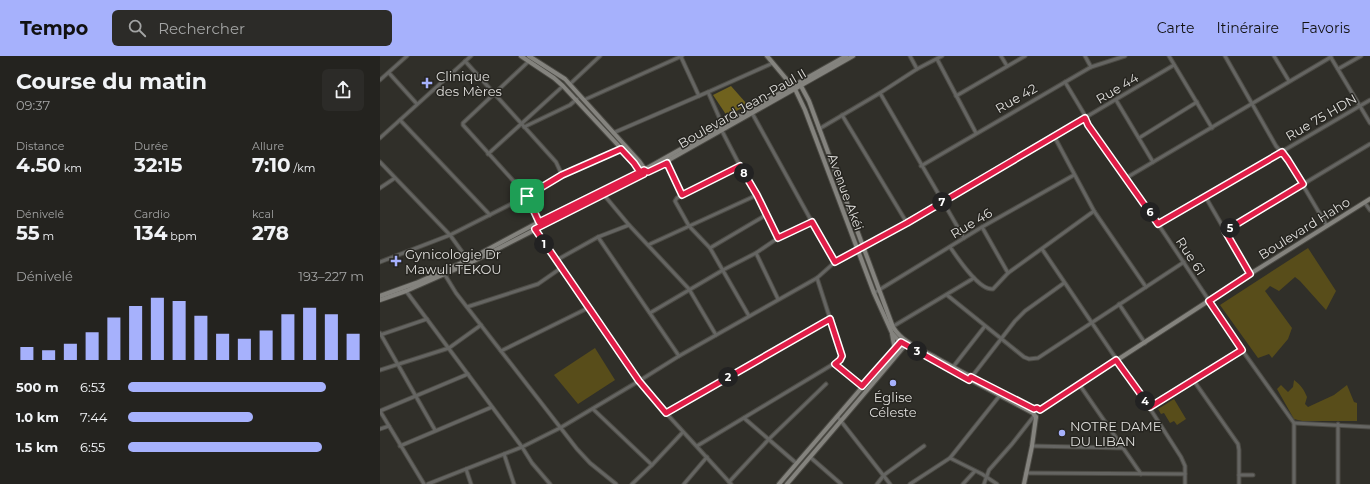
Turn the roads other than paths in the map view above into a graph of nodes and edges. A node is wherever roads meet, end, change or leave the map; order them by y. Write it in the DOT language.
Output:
graph roads {
  1 [pos="407,56"];
  2 [pos="471,56"];
  3 [pos="521,56"];
  4 [pos="600,56"];
  5 [pos="682,56"];
  6 [pos="767,56"];
  7 [pos="846,56"];
  8 [pos="853,56"];
  9 [pos="910,56"];
  10 [pos="942,56"];
  11 [pos="1001,56"];
  12 [pos="1025,56"];
  13 [pos="1085,56"];
  14 [pos="1125,56"];
  15 [pos="1169,56"];
  16 [pos="1225,56"];
  17 [pos="1274,56"];
  18 [pos="1361,56"];
  19 [pos="532,57"];
  20 [pos="1330,57"];
  21 [pos="937,59"];
  22 [pos="465,61"];
  23 [pos="528,62"];
  24 [pos="773,63"];
  25 [pos="1174,65"];
  26 [pos="1007,66"];
  27 [pos="1091,67"];
  28 [pos="917,69"];
  29 [pos="1338,69"];
  30 [pos="388,73"];
  31 [pos="380,80"];
  32 [pos="1065,82"];
  33 [pos="1290,82"];
  34 [pos="570,84"];
  35 [pos="563,86"];
  36 [pos="796,87"];
  37 [pos="708,92"];
  38 [pos="494,93"];
  39 [pos="880,93"];
  40 [pos="699,96"];
  41 [pos="956,96"];
  42 [pos="576,99"];
  43 [pos="584,100"];
  44 [pos="1116,100"];
  45 [pos="1370,100"];
  46 [pos="1197,102"];
  47 [pos="417,104"];
  48 [pos="1252,105"];
  49 [pos="1360,106"];
  50 [pos="752,113"];
  51 [pos="842,115"];
  52 [pos="1085,118"];
  53 [pos="400,120"];
  54 [pos="1370,123"];
  55 [pos="523,125"];
  56 [pos="724,126"];
  57 [pos="1212,128"];
  58 [pos="819,129"];
  59 [pos="722,131"];
  60 [pos="613,133"];
  61 [pos="976,133"];
  62 [pos="1054,136"];
  63 [pos="380,138"];
  64 [pos="1139,138"];
  65 [pos="1370,144"];
  66 [pos="623,148"];
  67 [pos="1282,152"];
  68 [pos="488,154"];
  69 [pos="380,162"];
  70 [pos="637,162"];
  71 [pos="1153,162"];
  72 [pos="667,163"];
  73 [pos="740,166"];
  74 [pos="921,166"];
  75 [pos="643,172"];
  76 [pos="562,175"];
  77 [pos="1074,175"];
  78 [pos="395,178"];
  79 [pos="1126,178"];
  80 [pos="1303,184"];
  81 [pos="380,188"];
  82 [pos="604,195"];
  83 [pos="682,195"];
  84 [pos="757,195"];
  85 [pos="527,196"];
  86 [pos="1205,196"];
  87 [pos="1370,199"];
  88 [pos="943,201"];
  89 [pos="1365,202"];
  90 [pos="1370,210"];
  91 [pos="1094,211"];
  92 [pos="766,214"];
  93 [pos="490,215"];
  94 [pos="539,222"];
  95 [pos="812,222"];
  96 [pos="907,223"];
  97 [pos="1158,224"];
  98 [pos="629,225"];
  99 [pos="689,226"];
  100 [pos="1327,226"];
  101 [pos="982,227"];
  102 [pos="535,229"];
  103 [pos="1225,231"];
  104 [pos="450,235"];
  105 [pos="598,238"];
  106 [pos="778,238"];
  107 [pos="964,238"];
  108 [pos="648,245"];
  109 [pos="950,247"];
  110 [pos="710,248"];
  111 [pos="862,248"];
  112 [pos="856,249"];
  113 [pos="1042,249"];
  114 [pos="756,253"];
  115 [pos="468,260"];
  116 [pos="380,261"];
  117 [pos="556,261"];
  118 [pos="835,262"];
  119 [pos="1184,262"];
  120 [pos="561,268"];
  121 [pos="723,270"];
  122 [pos="1008,272"];
  123 [pos="1250,274"];
  124 [pos="445,275"];
  125 [pos="817,278"];
  126 [pos="974,278"];
  127 [pos="1064,283"];
  128 [pos="1146,286"];
  129 [pos="689,290"];
  130 [pos="878,290"];
  131 [pos="406,291"];
  132 [pos="874,293"];
  133 [pos="948,295"];
  134 [pos="380,296"];
  135 [pos="778,299"];
  136 [pos="380,300"];
  137 [pos="1209,301"];
  138 [pos="1119,304"];
  139 [pos="467,307"];
  140 [pos="588,308"];
  141 [pos="650,313"];
  142 [pos="749,316"];
  143 [pos="428,319"];
  144 [pos="830,319"];
  145 [pos="1091,322"];
  146 [pos="481,325"];
  147 [pos="985,326"];
  148 [pos="891,328"];
  149 [pos="892,333"];
  150 [pos="380,334"];
  151 [pos="716,335"];
  152 [pos="1001,339"];
  153 [pos="904,342"];
  154 [pos="1145,342"];
  155 [pos="449,348"];
  156 [pos="895,350"];
  157 [pos="1242,350"];
  158 [pos="501,351"];
  159 [pos="679,356"];
  160 [pos="1116,360"];
  161 [pos="397,364"];
  162 [pos="835,364"];
  163 [pos="953,367"];
  164 [pos="380,370"];
  165 [pos="468,374"];
  166 [pos="970,379"];
  167 [pos="1194,380"];
  168 [pos="639,381"];
  169 [pos="826,384"];
  170 [pos="1079,384"];
  171 [pos="862,386"];
  172 [pos="1001,394"];
  173 [pos="415,396"];
  174 [pos="492,407"];
  175 [pos="1150,407"];
  176 [pos="593,409"];
  177 [pos="1040,410"];
  178 [pos="666,413"];
  179 [pos="1034,414"];
  180 [pos="837,416"];
  181 [pos="744,418"];
  182 [pos="842,421"];
  183 [pos="1294,423"];
  184 [pos="1338,424"];
  185 [pos="389,426"];
  186 [pos="1370,427"];
  187 [pos="560,428"];
  188 [pos="380,429"];
  189 [pos="435,430"];
  190 [pos="683,432"];
  191 [pos="769,438"];
  192 [pos="400,446"];
  193 [pos="697,446"];
  194 [pos="924,446"];
  195 [pos="1032,446"];
  196 [pos="522,447"];
  197 [pos="1123,448"];
  198 [pos="504,454"];
  199 [pos="707,457"];
  200 [pos="810,457"];
  201 [pos="950,458"];
  202 [pos="796,463"];
  203 [pos="652,465"];
  204 [pos="466,469"];
  205 [pos="975,470"];
  206 [pos="1026,473"];
  207 [pos="1141,474"];
  208 [pos="1185,474"];
  209 [pos="884,475"];
  210 [pos="1239,475"];
  211 [pos="1254,475"];
  212 [pos="986,478"];
  213 [pos="730,483"];
  214 [pos="424,484"];
  215 [pos="428,484"];
  216 [pos="471,484"];
  217 [pos="514,484"];
  218 [pos="550,484"];
  219 [pos="616,484"];
  220 [pos="632,484"];
  221 [pos="684,484"];
  222 [pos="779,484"];
  223 [pos="787,484"];
  224 [pos="842,484"];
  225 [pos="877,484"];
  226 [pos="890,484"];
  227 [pos="910,484"];
  228 [pos="963,484"];
  229 [pos="984,484"];
  230 [pos="997,484"];
  231 [pos="1024,484"];
  232 [pos="1185,484"];
  233 [pos="1239,484"];
  234 [pos="1294,484"];
  235 [pos="1338,484"];
  1 -- 30 [label="street"];
  2 -- 22 [label="street"];
  3 -- 23 [label="main road"];
  4 -- 34 [label="street"];
  5 -- 40 [label="street"];
  5 -- 43 [label="street"];
  6 -- 24 [label="main road, Avenue Akéi"];
  7 -- 36 [label="main road, Boulevard Jean-Paul II"];
  8 -- 36 [label="main road, Boulevard Jean-Paul II"];
  9 -- 28 [label="street"];
  10 -- 21 [label="street"];
  11 -- 26 [label="street"];
  12 -- 26 [label="street"];
  13 -- 27 [label="street"];
  14 -- 27 [label="street, Rue 42"];
  15 -- 25 [label="street"];
  16 -- 48 [label="street"];
  17 -- 33 [label="street"];
  18 -- 29 [label="street"];
  19 -- 34 [label="main road"];
  20 -- 29 [label="street"];
  20 -- 33 [label="street"];
  21 -- 28 [label="street"];
  21 -- 41 [label="street"];
  22 -- 38 [label="street"];
  22 -- 47 [label="street"];
  23 -- 35 [label="main road"];
  23 -- 38 [label="street"];
  24 -- 36 [label="main road, Avenue Akéi"];
  24 -- 37 [label="street"];
  25 -- 44 [label="street, Rue 44"];
  25 -- 46 [label="street"];
  26 -- 41 [label="street"];
  27 -- 32 [label="street, Rue 42"];
  28 -- 39 [label="street"];
  29 -- 49 [label="street"];
  30 -- 31 [label="street"];
  30 -- 47 [label="street"];
  32 -- 52 [label="street, Rue 61"];
  32 -- 61 [label="street, Rue 42"];
  33 -- 48 [label="street"];
  34 -- 43 [label="main road"];
  35 -- 42 [label="main road"];
  35 -- 55 [label="street"];
  36 -- 50 [label="main road, Boulevard Jean-Paul II"];
  36 -- 56 [label="main road, Boulevard Jean-Paul II"];
  36 -- 58 [label="main road"];
  36 -- 112 [label="main road, Avenue Akéi"];
  37 -- 40 [label="street"];
  37 -- 56 [label="street"];
  38 -- 55 [label="street"];
  38 -- 68 [label="street"];
  39 -- 51 [label="street"];
  39 -- 74 [label="street"];
  40 -- 60 [label="street"];
  41 -- 61 [label="street"];
  42 -- 55 [label="street"];
  42 -- 66 [label="main road"];
  43 -- 60 [label="main road"];
  44 -- 52 [label="street, Rue 44"];
  44 -- 64 [label="street"];
  45 -- 49 [label="street, Rue 75 HDN"];
  46 -- 57 [label="street"];
  46 -- 64 [label="street"];
  47 -- 53 [label="street"];
  48 -- 57 [label="street"];
  48 -- 67 [label="street"];
  49 -- 54 [label="street"];
  49 -- 67 [label="street, Rue 75 HDN"];
  50 -- 59 [label="main road, Boulevard Jean-Paul II"];
  50 -- 95 [label="street"];
  51 -- 58 [label="street"];
  51 -- 96 [label="street"];
  52 -- 62 [label="street, Rue 44"];
  52 -- 79 [label="street, Rue 61"];
  53 -- 63 [label="street"];
  53 -- 93 [label="street"];
  55 -- 68 [label="street"];
  55 -- 76 [label="street"];
  56 -- 75 [label="main road, Boulevard Jean-Paul II"];
  57 -- 71 [label="street"];
  58 -- 111 [label="main road"];
  59 -- 72 [label="main road, Boulevard Jean-Paul II"];
  59 -- 73 [label="street"];
  60 -- 66 [label="main road"];
  61 -- 74 [label="street, Rue 42"];
  62 -- 77 [label="street"];
  62 -- 88 [label="street, Rue 44"];
  64 -- 71 [label="street"];
  65 -- 80 [label="street"];
  66 -- 70 [label="main road"];
  66 -- 76 [label="street"];
  67 -- 80 [label="street"];
  67 -- 86 [label="street, Rue 75 HDN"];
  68 -- 85 [label="street"];
  69 -- 78 [label="street"];
  70 -- 75 [label="main road"];
  70 -- 75 [label="main road"];
  71 -- 79 [label="street"];
  72 -- 75 [label="main road, Boulevard Jean-Paul II"];
  72 -- 83 [label="street"];
  73 -- 83 [label="street"];
  73 -- 84 [label="street"];
  74 -- 88 [label="street"];
  75 -- 82 [label="main road, Boulevard Jean-Paul II"];
  75 -- 94 [label="main road, Boulevard Jean-Paul II"];
  76 -- 85 [label="street"];
  77 -- 91 [label="street"];
  77 -- 101 [label="street, Rue 46"];
  78 -- 81 [label="street"];
  78 -- 104 [label="street"];
  79 -- 97 [label="street, Rue 61"];
  80 -- 100 [label="street"];
  80 -- 103 [label="street"];
  82 -- 98 [label="street"];
  82 -- 102 [label="main road, Boulevard Jean-Paul II"];
  83 -- 99 [label="street"];
  84 -- 92 [label="street"];
  84 -- 99 [label="street"];
  85 -- 93 [label="street"];
  85 -- 94 [label="street"];
  86 -- 97 [label="street, Rue 75 HDN"];
  86 -- 103 [label="street"];
  87 -- 89 [label="main road, Boulevard Haho"];
  88 -- 96 [label="street, Rue 44"];
  88 -- 107 [label="street"];
  89 -- 90 [label="street"];
  89 -- 100 [label="main road, Boulevard Haho"];
  91 -- 113 [label="street"];
  91 -- 128 [label="street"];
  92 -- 106 [label="street"];
  92 -- 110 [label="street"];
  93 -- 104 [label="street"];
  94 -- 115 [label="main road, Boulevard Jean-Paul II"];
  95 -- 106 [label="street"];
  95 -- 118 [label="street"];
  96 -- 111 [label="street, Rue 44"];
  97 -- 119 [label="street, Rue 61"];
  98 -- 105 [label="street"];
  98 -- 108 [label="street"];
  99 -- 108 [label="street"];
  99 -- 110 [label="street"];
  100 -- 123 [label="main road, Boulevard Haho"];
  101 -- 107 [label="street, Rue 46"];
  101 -- 122 [label="street"];
  102 -- 117 [label="street"];
  102 -- 124 [label="main road, Boulevard Jean-Paul II"];
  103 -- 123 [label="street"];
  104 -- 115 [label="street"];
  104 -- 116 [label="street"];
  105 -- 117 [label="street"];
  105 -- 141 [label="street"];
  106 -- 114 [label="street"];
  107 -- 109 [label="street, Rue 46"];
  108 -- 129 [label="street"];
  109 -- 126 [label="street"];
  109 -- 130 [label="street, Rue 46"];
  110 -- 121 [label="street"];
  111 -- 112 [label="street, Rue 44"];
  111 -- 130 [label="main road"];
  112 -- 118 [label="street"];
  112 -- 132 [label="main road, Avenue Akéi"];
  113 -- 122 [label="street"];
  113 -- 127 [label="street"];
  114 -- 121 [label="street"];
  114 -- 135 [label="street"];
  115 -- 134 [label="main road, Boulevard Jean-Paul II"];
  117 -- 120 [label="street"];
  118 -- 125 [label="street"];
  119 -- 128 [label="street"];
  119 -- 137 [label="street, Rue 61"];
  120 -- 139 [label="street"];
  120 -- 140 [label="street"];
  121 -- 129 [label="street"];
  121 -- 142 [label="street"];
  122 -- 126 [label="street"];
  123 -- 137 [label="main road, Boulevard Haho"];
  124 -- 131 [label="main road, Boulevard Jean-Paul II"];
  124 -- 139 [label="street"];
  125 -- 135 [label="street"];
  125 -- 144 [label="street"];
  126 -- 133 [label="street"];
  127 -- 145 [label="street"];
  127 -- 152 [label="street"];
  128 -- 138 [label="street"];
  129 -- 141 [label="street"];
  129 -- 151 [label="street"];
  130 -- 132 [label="street, Rue 46"];
  130 -- 148 [label="main road"];
  131 -- 136 [label="main road, Boulevard Jean-Paul II"];
  131 -- 143 [label="street"];
  132 -- 148 [label="main road, Avenue Akéi"];
  133 -- 147 [label="street"];
  133 -- 148 [label="street"];
  135 -- 142 [label="street"];
  137 -- 154 [label="main road, Boulevard Haho"];
  137 -- 157 [label="street, Rue 61"];
  138 -- 145 [label="street"];
  138 -- 154 [label="street"];
  139 -- 146 [label="street"];
  140 -- 158 [label="street"];
  140 -- 168 [label="street"];
  141 -- 159 [label="street"];
  142 -- 151 [label="street"];
  143 -- 150 [label="street"];
  143 -- 155 [label="street"];
  144 -- 162 [label="street"];
  144 -- 178 [label="street"];
  145 -- 152 [label="street"];
  145 -- 160 [label="street"];
  146 -- 155 [label="street"];
  146 -- 158 [label="street"];
  147 -- 152 [label="street"];
  147 -- 163 [label="street"];
  148 -- 149 [label="main road, Avenue Akéi"];
  148 -- 153 [label="main road"];
  149 -- 153 [label="main road, Avenue Akéi"];
  149 -- 156 [label="main road"];
  150 -- 161 [label="street"];
  151 -- 159 [label="street"];
  152 -- 166 [label="street"];
  153 -- 156 [label="main road"];
  153 -- 163 [label="main road"];
  153 -- 166 [label="main road, Avenue Akéi"];
  153 -- 182 [label="main road"];
  154 -- 160 [label="main road, Boulevard Haho"];
  155 -- 161 [label="street"];
  155 -- 165 [label="street"];
  156 -- 171 [label="main road"];
  157 -- 167 [label="street"];
  157 -- 183 [label="street, Rue 61"];
  158 -- 187 [label="street"];
  159 -- 168 [label="street"];
  160 -- 170 [label="main road, Boulevard Haho"];
  160 -- 175 [label="street"];
  161 -- 164 [label="street"];
  161 -- 173 [label="street"];
  162 -- 171 [label="street"];
  162 -- 181 [label="street"];
  163 -- 166 [label="main road"];
  165 -- 173 [label="street"];
  165 -- 174 [label="street"];
  166 -- 172 [label="main road"];
  167 -- 175 [label="street"];
  167 -- 210 [label="street"];
  168 -- 176 [label="street"];
  168 -- 178 [label="street"];
  169 -- 191 [label="street"];
  170 -- 177 [label="main road, Boulevard Haho"];
  170 -- 197 [label="street"];
  171 -- 180 [label="main road"];
  172 -- 179 [label="main road"];
  172 -- 201 [label="street"];
  173 -- 185 [label="street"];
  173 -- 189 [label="street"];
  174 -- 189 [label="street"];
  174 -- 196 [label="street"];
  175 -- 208 [label="street"];
  176 -- 187 [label="street"];
  176 -- 203 [label="street"];
  177 -- 179 [label="main road"];
  177 -- 179 [label="main road"];
  178 -- 190 [label="street"];
  179 -- 195 [label="main road"];
  179 -- 212 [label="street"];
  180 -- 182 [label="street"];
  180 -- 202 [label="main road"];
  181 -- 191 [label="street"];
  181 -- 193 [label="street"];
  182 -- 200 [label="main road"];
  182 -- 209 [label="street"];
  183 -- 184 [label="street"];
  183 -- 234 [label="street"];
  184 -- 186 [label="street"];
  184 -- 235 [label="street"];
  185 -- 188 [label="street"];
  185 -- 192 [label="street"];
  187 -- 196 [label="street"];
  187 -- 219 [label="street"];
  189 -- 192 [label="street"];
  190 -- 193 [label="street"];
  190 -- 203 [label="street"];
  191 -- 202 [label="street"];
  191 -- 213 [label="street"];
  192 -- 214 [label="street"];
  193 -- 199 [label="street"];
  194 -- 209 [label="street"];
  195 -- 197 [label="street"];
  195 -- 206 [label="main road"];
  196 -- 198 [label="street"];
  196 -- 218 [label="street"];
  197 -- 207 [label="street"];
  198 -- 204 [label="street"];
  198 -- 217 [label="street"];
  199 -- 213 [label="street"];
  199 -- 221 [label="street"];
  200 -- 223 [label="main road"];
  200 -- 224 [label="street"];
  201 -- 205 [label="street"];
  201 -- 227 [label="street"];
  202 -- 222 [label="main road"];
  203 -- 220 [label="street"];
  204 -- 215 [label="street"];
  204 -- 216 [label="street"];
  205 -- 212 [label="street"];
  205 -- 228 [label="street"];
  206 -- 207 [label="street"];
  206 -- 231 [label="main road"];
  207 -- 208 [label="street"];
  208 -- 232 [label="street"];
  209 -- 225 [label="street"];
  209 -- 226 [label="street"];
  210 -- 211 [label="street"];
  210 -- 233 [label="street"];
  212 -- 229 [label="street"];
  212 -- 230 [label="street"];
}
